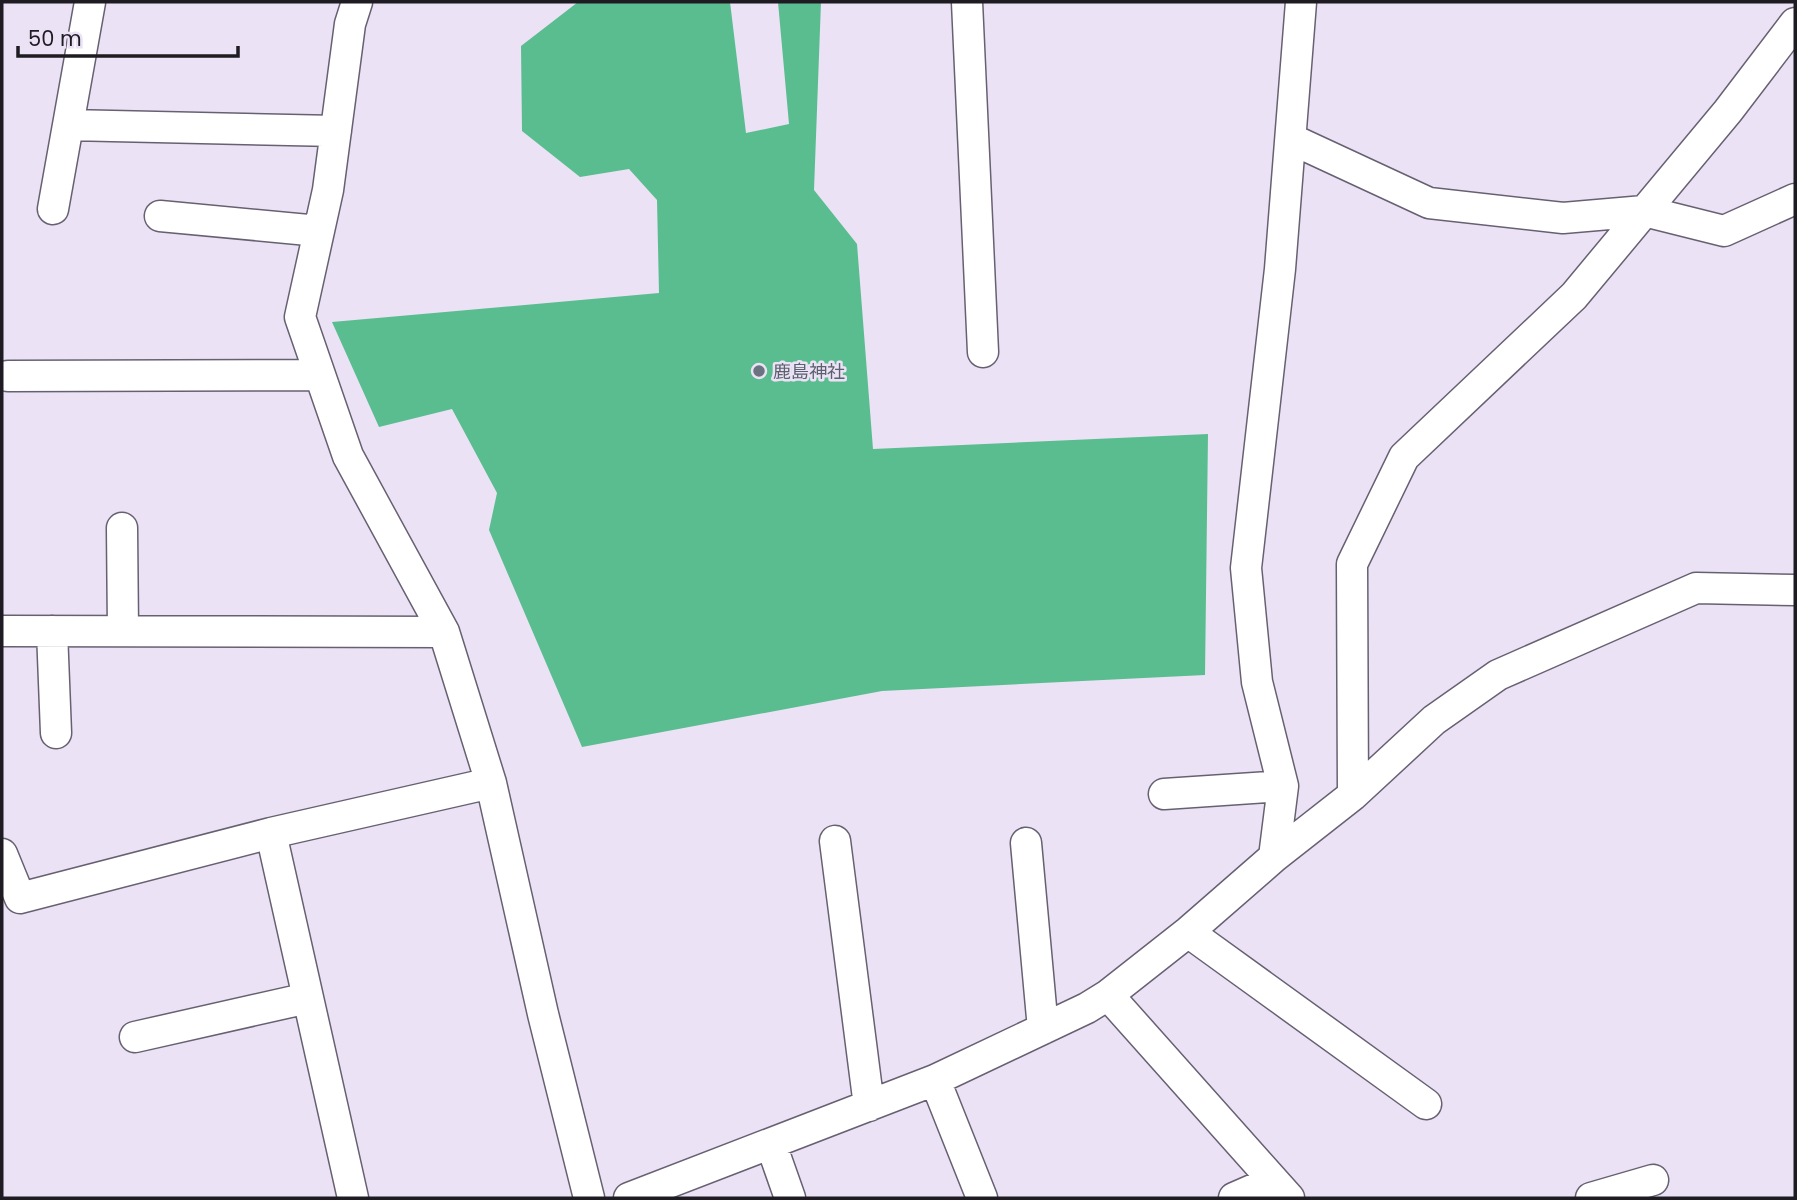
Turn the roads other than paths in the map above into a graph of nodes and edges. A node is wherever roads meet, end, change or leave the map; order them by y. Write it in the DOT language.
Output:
graph roads {
  1 [pos="90,2"];
  2 [pos="357,2"];
  3 [pos="967,2"];
  4 [pos="1298,2"];
  5 [pos="1795,23"];
  6 [pos="68,125"];
  7 [pos="336,131"];
  8 [pos="1291,139"];
  9 [pos="1795,199"];
  10 [pos="53,209"];
  11 [pos="1644,211"];
  12 [pos="160,216"];
  13 [pos="319,231"];
  14 [pos="983,352"];
  15 [pos="320,375"];
  16 [pos="8,376"];
  17 [pos="122,528"];
  18 [pos="1795,590"];
  19 [pos="2,631"];
  20 [pos="52,631"];
  21 [pos="123,631"];
  22 [pos="444,632"];
  23 [pos="56,733"];
  24 [pos="491,783"];
  25 [pos="1283,786"];
  26 [pos="1164,794"];
  27 [pos="1353,794"];
  28 [pos="271,833"];
  29 [pos="835,841"];
  30 [pos="1026,843"];
  31 [pos="2,854"];
  32 [pos="1274,857"];
  33 [pos="1188,932"];
  34 [pos="1108,995"];
  35 [pos="308,998"];
  36 [pos="1043,1029"];
  37 [pos="135,1037"];
  38 [pos="935,1080"];
  39 [pos="1426,1104"];
  40 [pos="869,1106"];
  41 [pos="771,1144"];
  42 [pos="1653,1180"];
  43 [pos="1281,1190"];
  44 [pos="353,1198"];
  45 [pos="589,1198"];
  46 [pos="629,1198"];
  47 [pos="790,1198"];
  48 [pos="982,1198"];
  49 [pos="1234,1198"];
  50 [pos="1591,1198"];
  1 -- 6 [label="street"];
  2 -- 7 [label="street"];
  3 -- 14 [label="street"];
  4 -- 8 [label="street"];
  5 -- 11 [label="street"];
  6 -- 7 [label="street"];
  6 -- 10 [label="street"];
  7 -- 13 [label="street"];
  8 -- 11 [label="street"];
  8 -- 25 [label="street"];
  9 -- 11 [label="street"];
  11 -- 27 [label="street"];
  12 -- 13 [label="street"];
  13 -- 15 [label="street"];
  15 -- 16 [label="street"];
  15 -- 22 [label="street"];
  17 -- 21 [label="street"];
  18 -- 27 [label="street"];
  19 -- 20 [label="street"];
  20 -- 21 [label="street"];
  20 -- 23 [label="street"];
  21 -- 22 [label="street"];
  22 -- 24 [label="street"];
  24 -- 28 [label="street"];
  24 -- 45 [label="street"];
  25 -- 26 [label="street"];
  25 -- 32 [label="street"];
  27 -- 32 [label="street"];
  28 -- 31 [label="street"];
  28 -- 35 [label="street"];
  29 -- 40 [label="street"];
  30 -- 36 [label="street"];
  32 -- 33 [label="street"];
  33 -- 34 [label="street"];
  33 -- 39 [label="street"];
  34 -- 36 [label="street"];
  34 -- 43 [label="street"];
  35 -- 37 [label="street"];
  35 -- 44 [label="street"];
  36 -- 38 [label="street"];
  38 -- 40 [label="street"];
  38 -- 48 [label="street"];
  40 -- 41 [label="street"];
  41 -- 46 [label="street"];
  41 -- 47 [label="street"];
  42 -- 50 [label="street"];
  43 -- 49 [label="street"];
}
